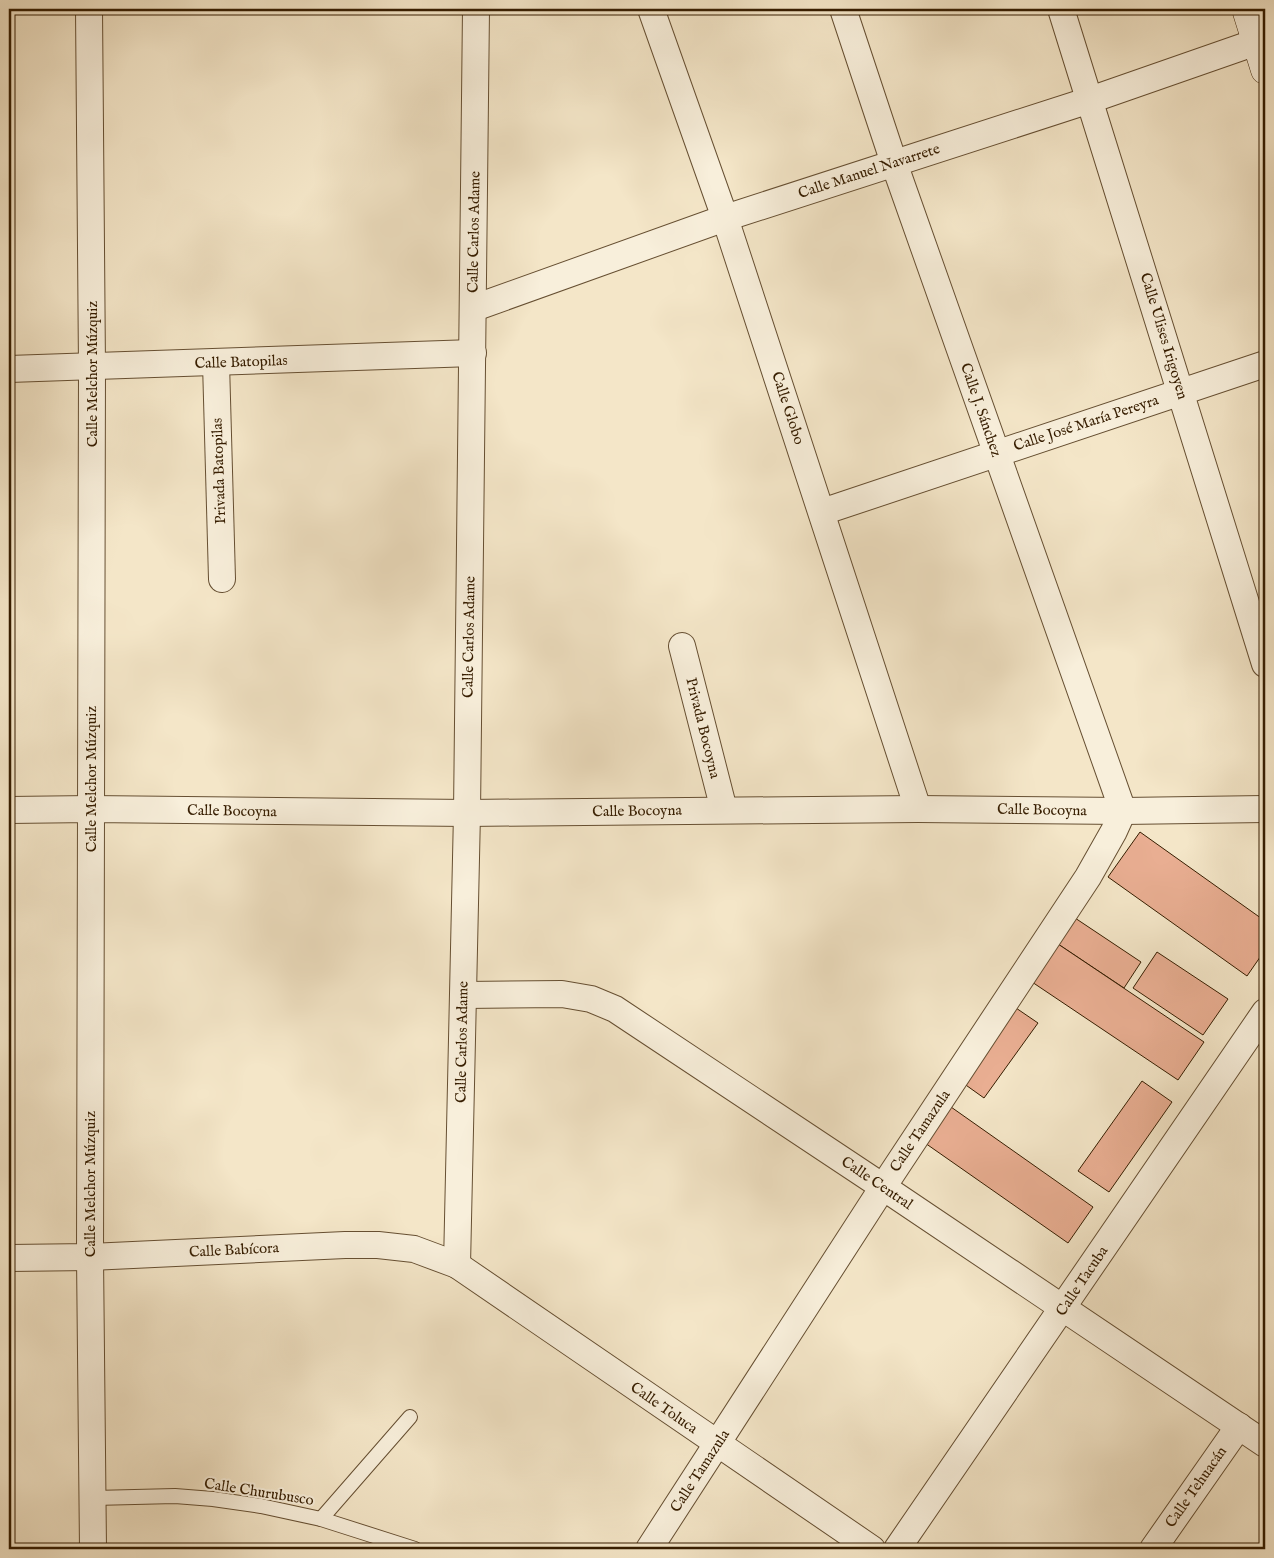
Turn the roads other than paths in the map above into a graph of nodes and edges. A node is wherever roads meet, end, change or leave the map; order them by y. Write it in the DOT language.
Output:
graph roads {
  1 [pos="89,9"];
  2 [pos="476,9"];
  3 [pos="652,9"];
  4 [pos="843,9"];
  5 [pos="1061,9"];
  6 [pos="1246,9"];
  7 [pos="1261,40"];
  8 [pos="1265,70"];
  9 [pos="1090,100"];
  10 [pos="894,163"];
  11 [pos="725,218"];
  12 [pos="474,308"];
  13 [pos="473,353"];
  14 [pos="216,363"];
  15 [pos="1265,364"];
  16 [pos="92,367"];
  17 [pos="9,369"];
  18 [pos="1181,391"];
  19 [pos="996,453"];
  20 [pos="822,512"];
  21 [pos="222,580"];
  22 [pos="682,646"];
  23 [pos="1265,664"];
  24 [pos="918,808"];
  25 [pos="91,809"];
  26 [pos="1265,809"];
  27 [pos="9,810"];
  28 [pos="724,810"];
  29 [pos="1123,811"];
  30 [pos="467,813"];
  31 [pos="464,995"];
  32 [pos="1265,1012"];
  33 [pos="883,1186"];
  34 [pos="90,1257"];
  35 [pos="9,1258"];
  36 [pos="457,1265"];
  37 [pos="1063,1308"];
  38 [pos="410,1416"];
  39 [pos="1239,1426"];
  40 [pos="1265,1444"];
  41 [pos="718,1445"];
  42 [pos="94,1498"];
  43 [pos="321,1518"];
  44 [pos="94,1549"];
  45 [pos="415,1549"];
  46 [pos="649,1549"];
  47 [pos="872,1549"];
  48 [pos="897,1549"];
  49 [pos="1153,1549"];
  1 -- 16 [label="street, Calle Melchor Múzquiz"];
  2 -- 12 [label="street, Calle Carlos Adame"];
  3 -- 11 [label="street, Calle Globo"];
  4 -- 10 [label="street, Calle J. Sánchez"];
  5 -- 9 [label="street, Calle Ulises Irigoyen"];
  6 -- 7 [label="street"];
  7 -- 8 [label="street"];
  7 -- 9 [label="street, Calle Manuel Navarrete"];
  9 -- 10 [label="street, Calle Manuel Navarrete"];
  9 -- 18 [label="street, Calle Ulises Irigoyen"];
  10 -- 11 [label="street, Calle Manuel Navarrete"];
  10 -- 19 [label="street, Calle J. Sánchez"];
  11 -- 12 [label="street, Calle Manuel Navarrete"];
  11 -- 20 [label="street, Calle Globo"];
  12 -- 13 [label="street, Calle Carlos Adame"];
  13 -- 14 [label="street, Calle Batopilas"];
  13 -- 30 [label="street, Calle Carlos Adame"];
  14 -- 16 [label="street, Calle Batopilas"];
  14 -- 21 [label="street, Privada Batopilas"];
  15 -- 18 [label="street, Calle José María Pereyra"];
  16 -- 17 [label="street, Calle Batopilas"];
  16 -- 25 [label="street, Calle Melchor Múzquiz"];
  18 -- 19 [label="street, Calle José María Pereyra"];
  18 -- 23 [label="street, Calle Ulises Irigoyen"];
  19 -- 20 [label="street, Calle José María Pereyra"];
  19 -- 29 [label="street, Calle J. Sánchez"];
  20 -- 24 [label="street, Calle Globo"];
  22 -- 28 [label="street, Privada Bocoyna"];
  24 -- 28 [label="street, Calle Bocoyna"];
  24 -- 29 [label="street, Calle Bocoyna"];
  25 -- 27 [label="street, Calle Bocoyna"];
  25 -- 30 [label="street, Calle Bocoyna"];
  25 -- 34 [label="street, Calle Melchor Múzquiz"];
  26 -- 29 [label="street, Calle Bocoyna"];
  28 -- 30 [label="street, Calle Bocoyna"];
  29 -- 33 [label="street, Calle Tamazula"];
  30 -- 31 [label="street, Calle Carlos Adame"];
  31 -- 33 [label="street, Calle Central"];
  31 -- 36 [label="street, Calle Carlos Adame"];
  32 -- 37 [label="street, Calle Tacuba"];
  33 -- 37 [label="street, Calle Central"];
  33 -- 41 [label="street, Calle Tamazula"];
  34 -- 35 [label="street, Calle Babícora"];
  34 -- 36 [label="street, Calle Babícora"];
  34 -- 42 [label="street, Calle Melchor Múzquiz"];
  36 -- 41 [label="street, Calle Toluca"];
  37 -- 39 [label="street, Calle Central"];
  37 -- 48 [label="street, Calle Tacuba"];
  38 -- 43 [label="lane"];
  39 -- 40 [label="street, Calle Central"];
  39 -- 49 [label="street, Calle Tehuacán"];
  41 -- 46 [label="street, Calle Tamazula"];
  41 -- 47 [label="street, Calle Toluca"];
  42 -- 43 [label="lane, Calle Churubusco"];
  42 -- 44 [label="street, Calle Melchor Múzquiz"];
  43 -- 45 [label="lane, Calle Churubusco"];
}
